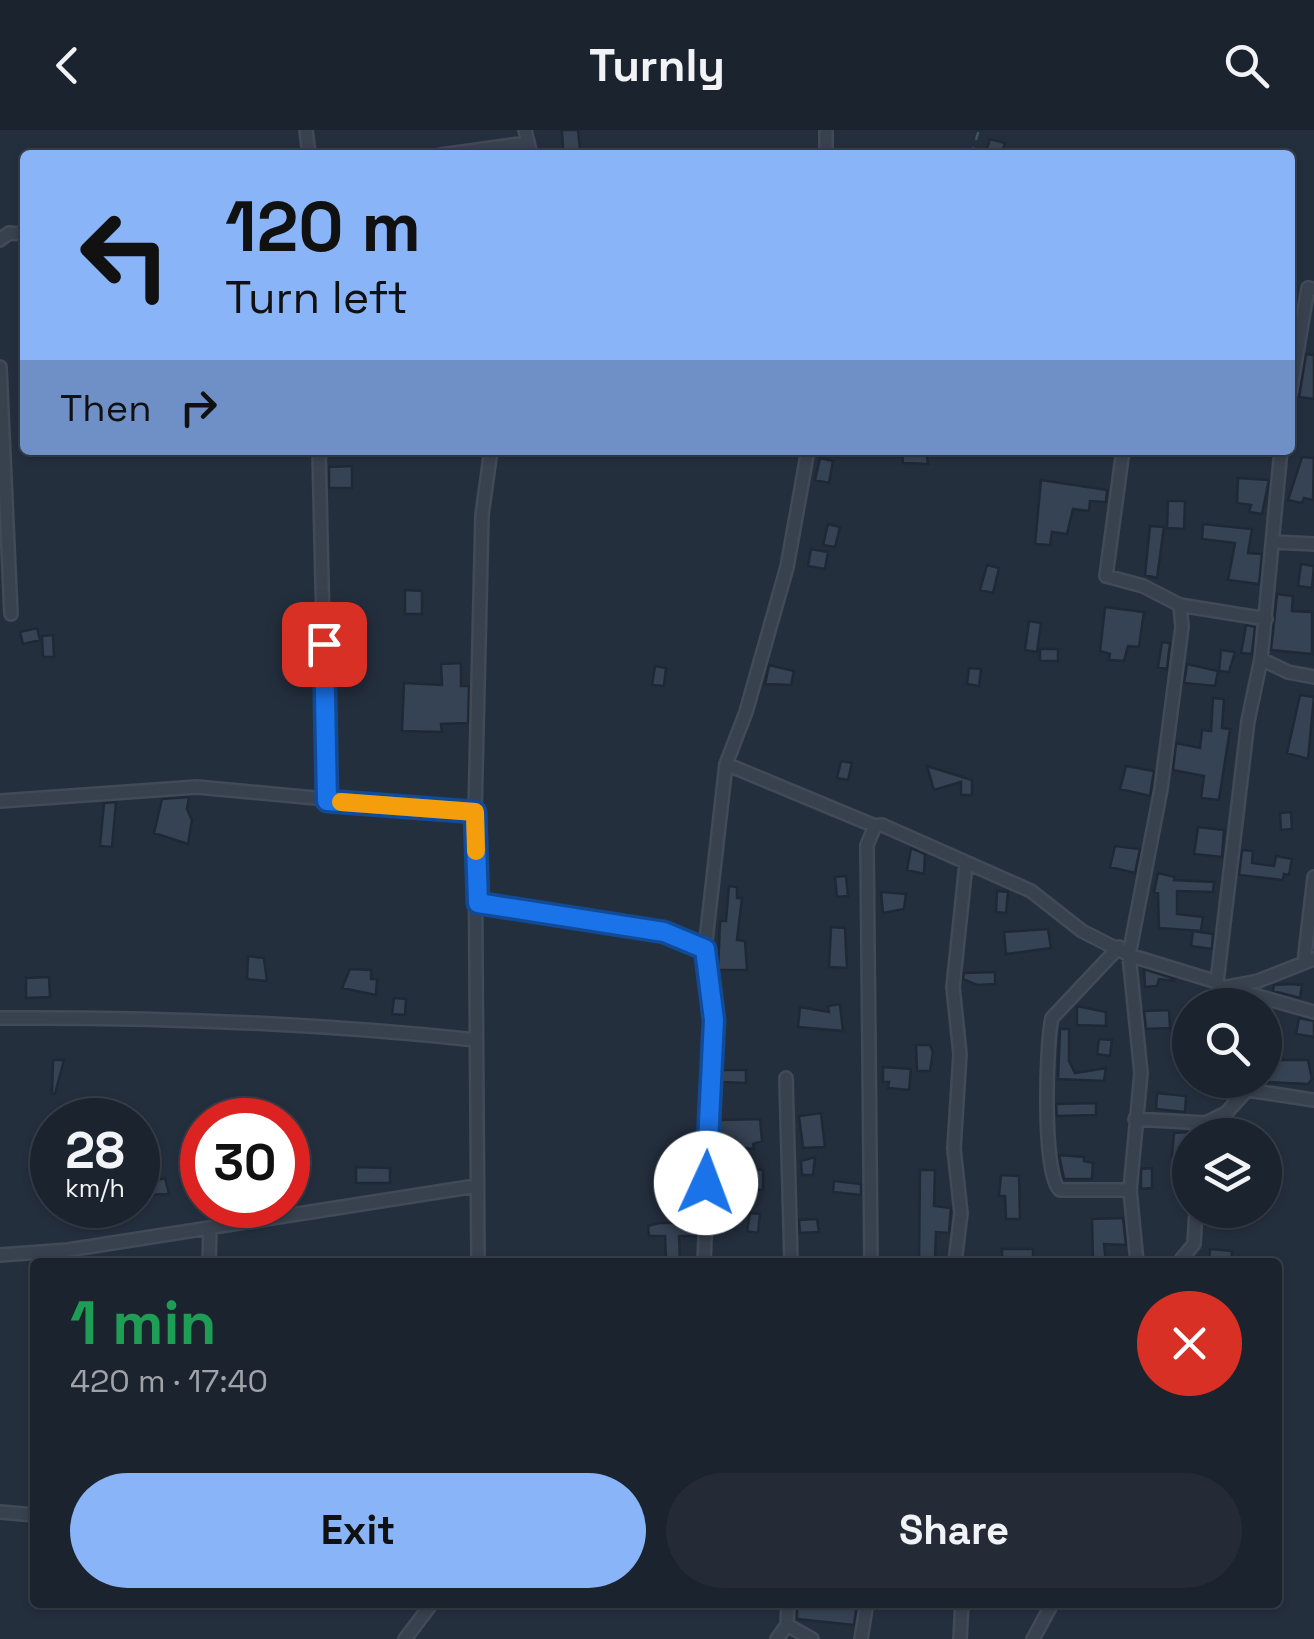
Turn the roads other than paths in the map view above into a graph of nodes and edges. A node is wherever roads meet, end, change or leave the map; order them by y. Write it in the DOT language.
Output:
graph roads {
  1 [pos="528,143"];
  2 [pos="477,150"];
  3 [pos="1314,289"];
  4 [pos="1295,365"];
  5 [pos="0,367"];
  6 [pos="2,414"];
  7 [pos="319,455"];
  8 [pos="490,455"];
  9 [pos="807,455"];
  10 [pos="1122,455"];
  11 [pos="1281,455"];
  12 [pos="1274,542"];
  13 [pos="1314,544"];
  14 [pos="1180,604"];
  15 [pos="11,614"];
  16 [pos="1266,619"];
  17 [pos="1261,659"];
  18 [pos="1314,677"];
  19 [pos="726,764"];
  20 [pos="0,801"];
  21 [pos="327,801"];
  22 [pos="475,812"];
  23 [pos="874,826"];
  24 [pos="966,864"];
  25 [pos="1314,877"];
  26 [pos="478,903"];
  27 [pos="705,949"];
  28 [pos="1124,951"];
  29 [pos="1309,961"];
  30 [pos="1220,985"];
  31 [pos="1222,988"];
  32 [pos="1314,1012"];
  33 [pos="0,1018"];
  34 [pos="476,1040"];
  35 [pos="786,1078"];
  36 [pos="1282,1093"];
  37 [pos="1235,1098"];
  38 [pos="1314,1100"];
  39 [pos="1220,1118"];
  40 [pos="1135,1119"];
  41 [pos="1172,1124"];
  42 [pos="476,1186"];
  43 [pos="1130,1190"];
  44 [pos="1195,1228"];
  45 [pos="210,1229"];
  46 [pos="0,1254"];
  47 [pos="209,1258"];
  48 [pos="478,1258"];
  49 [pos="704,1258"];
  50 [pos="792,1258"];
  51 [pos="871,1258"];
  52 [pos="956,1258"];
  53 [pos="1137,1258"];
  54 [pos="1182,1258"];
  55 [pos="0,1512"];
  56 [pos="30,1515"];
  57 [pos="428,1608"];
  58 [pos="788,1608"];
  59 [pos="866,1608"];
  60 [pos="962,1608"];
  61 [pos="1050,1608"];
  62 [pos="787,1625"];
  63 [pos="405,1639"];
  64 [pos="777,1639"];
  65 [pos="812,1639"];
  66 [pos="861,1639"];
  67 [pos="960,1639"];
  68 [pos="1033,1639"];
  1 -- 2 [label="street"];
  3 -- 4 [label="street"];
  5 -- 6 [label="street"];
  6 -- 15 [label="street"];
  7 -- 21 [label="street"];
  8 -- 22 [label="street"];
  9 -- 19 [label="street"];
  10 -- 14 [label="street"];
  11 -- 12 [label="street"];
  12 -- 13 [label="street"];
  12 -- 16 [label="street"];
  14 -- 16 [label="street"];
  14 -- 28 [label="street"];
  16 -- 17 [label="street"];
  17 -- 18 [label="street"];
  17 -- 30 [label="street"];
  19 -- 23 [label="street"];
  19 -- 27 [label="street"];
  20 -- 21 [label="street"];
  21 -- 22 [label="street"];
  22 -- 26 [label="street"];
  23 -- 24 [label="street"];
  23 -- 51 [label="street"];
  24 -- 28 [label="street"];
  24 -- 52 [label="street"];
  25 -- 29 [label="street"];
  26 -- 27 [label="street"];
  26 -- 34 [label="street"];
  27 -- 49 [label="street"];
  28 -- 30 [label="street"];
  28 -- 40 [label="street"];
  28 -- 43 [label="street"];
  29 -- 30 [label="street"];
  30 -- 31 [label="street"];
  30 -- 32 [label="street"];
  33 -- 34 [label="street"];
  34 -- 42 [label="street"];
  35 -- 50 [label="street"];
  36 -- 38 [label="street"];
  37 -- 39 [label="street"];
  40 -- 41 [label="street"];
  40 -- 43 [label="street"];
  42 -- 45 [label="street"];
  42 -- 48 [label="street"];
  43 -- 53 [label="street"];
  44 -- 54 [label="street"];
  45 -- 46 [label="street"];
  45 -- 47 [label="street"];
  55 -- 56 [label="street"];
  57 -- 63 [label="street"];
  58 -- 62 [label="street"];
  59 -- 66 [label="street"];
  60 -- 67 [label="street"];
  61 -- 68 [label="street"];
  62 -- 64 [label="street"];
  62 -- 65 [label="street"];
}
